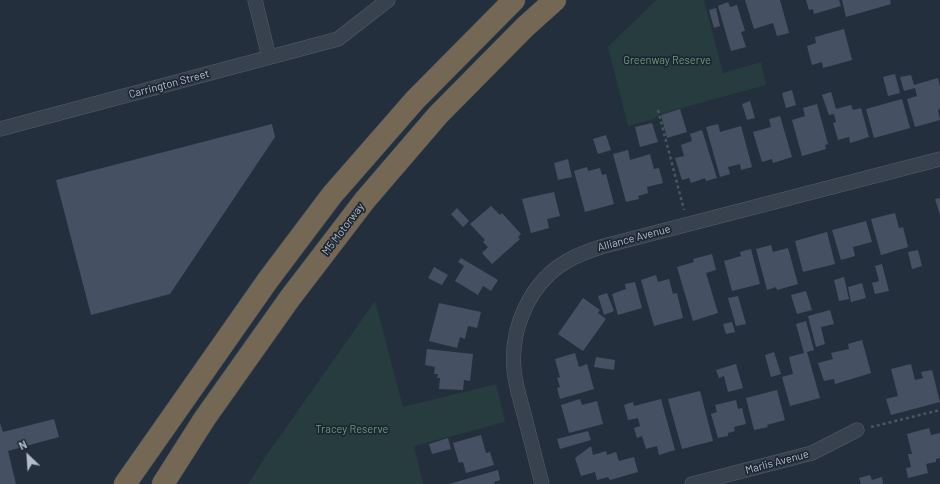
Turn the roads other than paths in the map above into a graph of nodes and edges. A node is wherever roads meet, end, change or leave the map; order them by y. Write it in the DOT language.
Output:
graph roads {
  1 [pos="255,0"];
  2 [pos="388,0"];
  3 [pos="514,0"];
  4 [pos="555,0"];
  5 [pos="269,57"];
  6 [pos="0,129"];
  7 [pos="940,159"];
  8 [pos="857,430"];
  9 [pos="125,484"];
  10 [pos="163,484"];
  11 [pos="542,484"];
  12 [pos="692,484"];
  1 -- 5 [label="street"];
  2 -- 5 [label="street, Carrington Street"];
  3 -- 9 [label="highway"];
  4 -- 10 [label="highway, M5 Motorway"];
  5 -- 6 [label="street, Carrington Street"];
  7 -- 11 [label="street, Alliance Avenue"];
  8 -- 12 [label="street, Marlis Avenue"];
}
